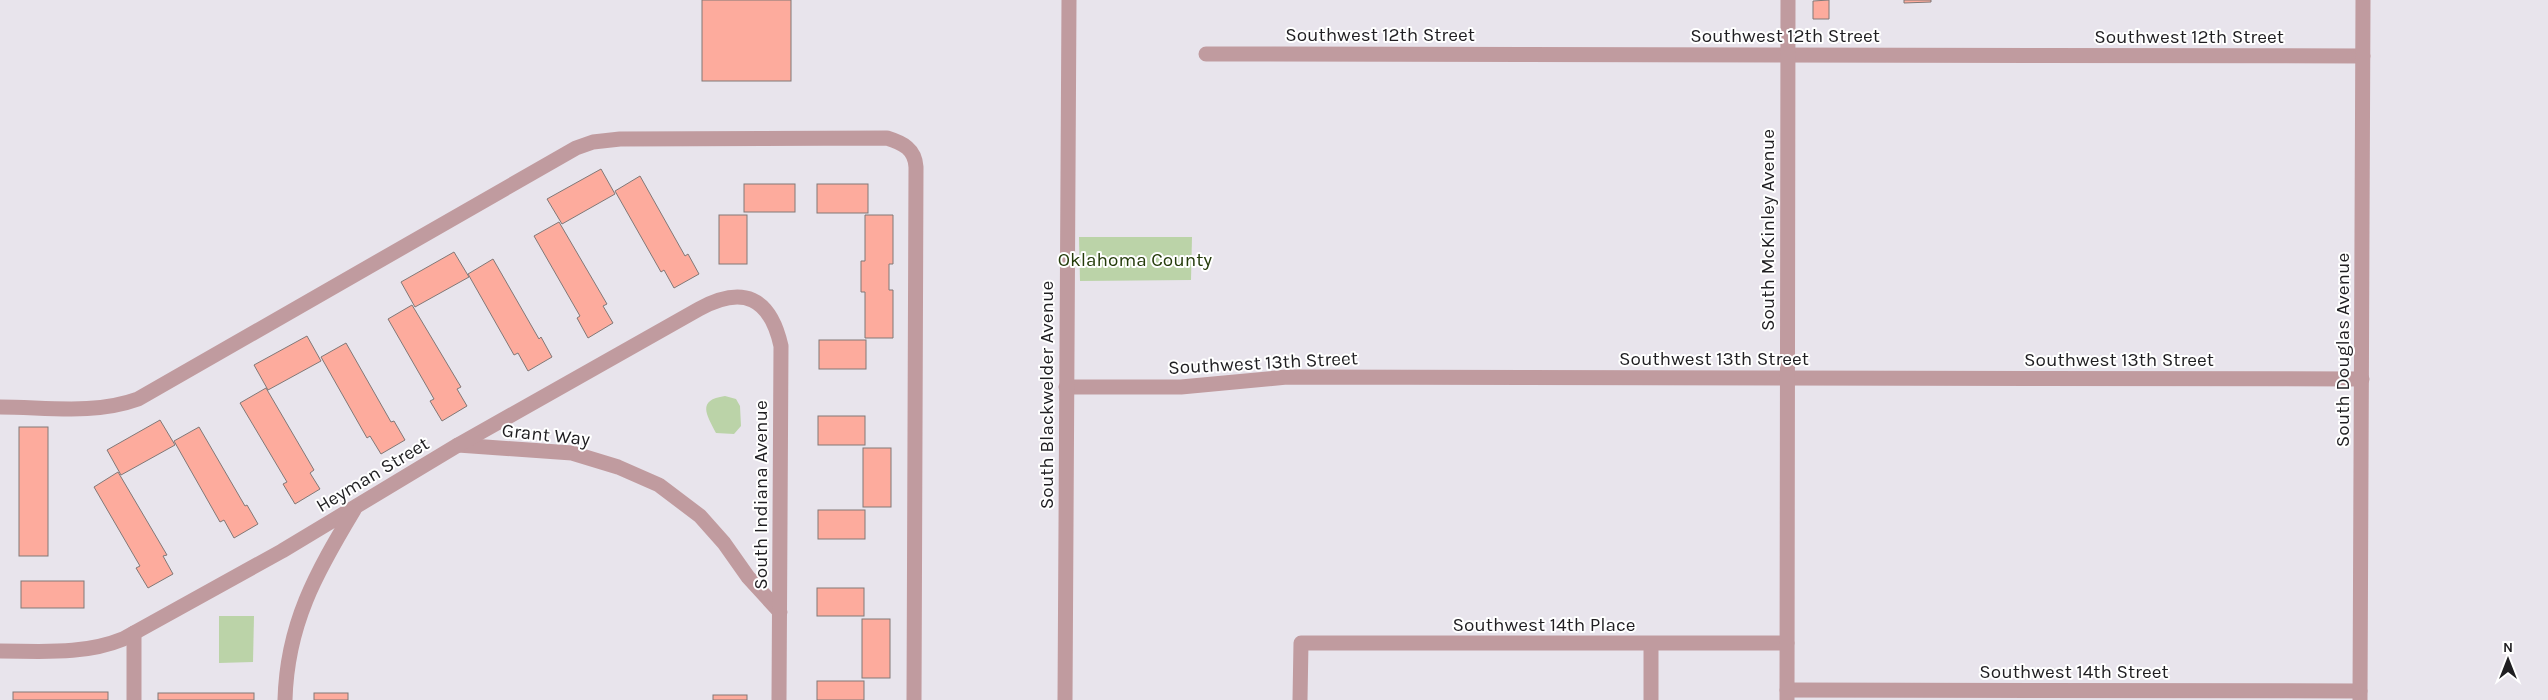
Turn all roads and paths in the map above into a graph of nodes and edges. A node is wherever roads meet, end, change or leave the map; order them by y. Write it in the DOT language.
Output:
graph roads {
  1 [pos="1069,0"];
  2 [pos="1788,0"];
  3 [pos="2363,0"];
  4 [pos="1206,54"];
  5 [pos="1788,56"];
  6 [pos="2363,56"];
  7 [pos="753,300"];
  8 [pos="1787,378"];
  9 [pos="2362,379"];
  10 [pos="1066,387"];
  11 [pos="0,408"];
  12 [pos="458,445"];
  13 [pos="354,508"];
  14 [pos="780,612"];
  15 [pos="134,633"];
  16 [pos="1788,643"];
  17 [pos="1651,644"];
  18 [pos="0,651"];
  19 [pos="1787,695"];
  20 [pos="2360,696"];
  21 [pos="134,700"];
  22 [pos="285,700"];
  23 [pos="779,700"];
  24 [pos="914,700"];
  25 [pos="1065,700"];
  26 [pos="1300,700"];
  27 [pos="1651,700"];
  1 -- 10 [label="street, South Blackwelder Avenue"];
  2 -- 5 [label="street, South McKinley Avenue"];
  3 -- 6 [label="street, South Douglas Avenue"];
  4 -- 5 [label="street, Southwest 12th Street"];
  5 -- 6 [label="street, Southwest 12th Street"];
  5 -- 8 [label="street, South McKinley Avenue"];
  6 -- 9 [label="street, South Douglas Avenue"];
  7 -- 12 [label="street, Heyman Street"];
  7 -- 14 [label="street, South Indiana Avenue"];
  8 -- 9 [label="street, Southwest 13th Street"];
  8 -- 10 [label="street, Southwest 13th Street"];
  8 -- 16 [label="street, South McKinley Avenue"];
  9 -- 20 [label="street, South Douglas Avenue"];
  10 -- 25 [label="street, South Blackwelder Avenue"];
  11 -- 24 [label="street"];
  12 -- 13 [label="street, Heyman Street"];
  12 -- 14 [label="street, Grant Way"];
  13 -- 15 [label="street, Heyman Street"];
  13 -- 22 [label="street"];
  14 -- 23 [label="street, South Indiana Avenue"];
  15 -- 18 [label="street, Heyman Street"];
  15 -- 21 [label="street"];
  16 -- 17 [label="street, Southwest 14th Place"];
  16 -- 19 [label="street, South McKinley Avenue"];
  17 -- 26 [label="street, Southwest 14th Place"];
  17 -- 27 [label="street"];
  19 -- 20 [label="street, Southwest 14th Street"];
}
